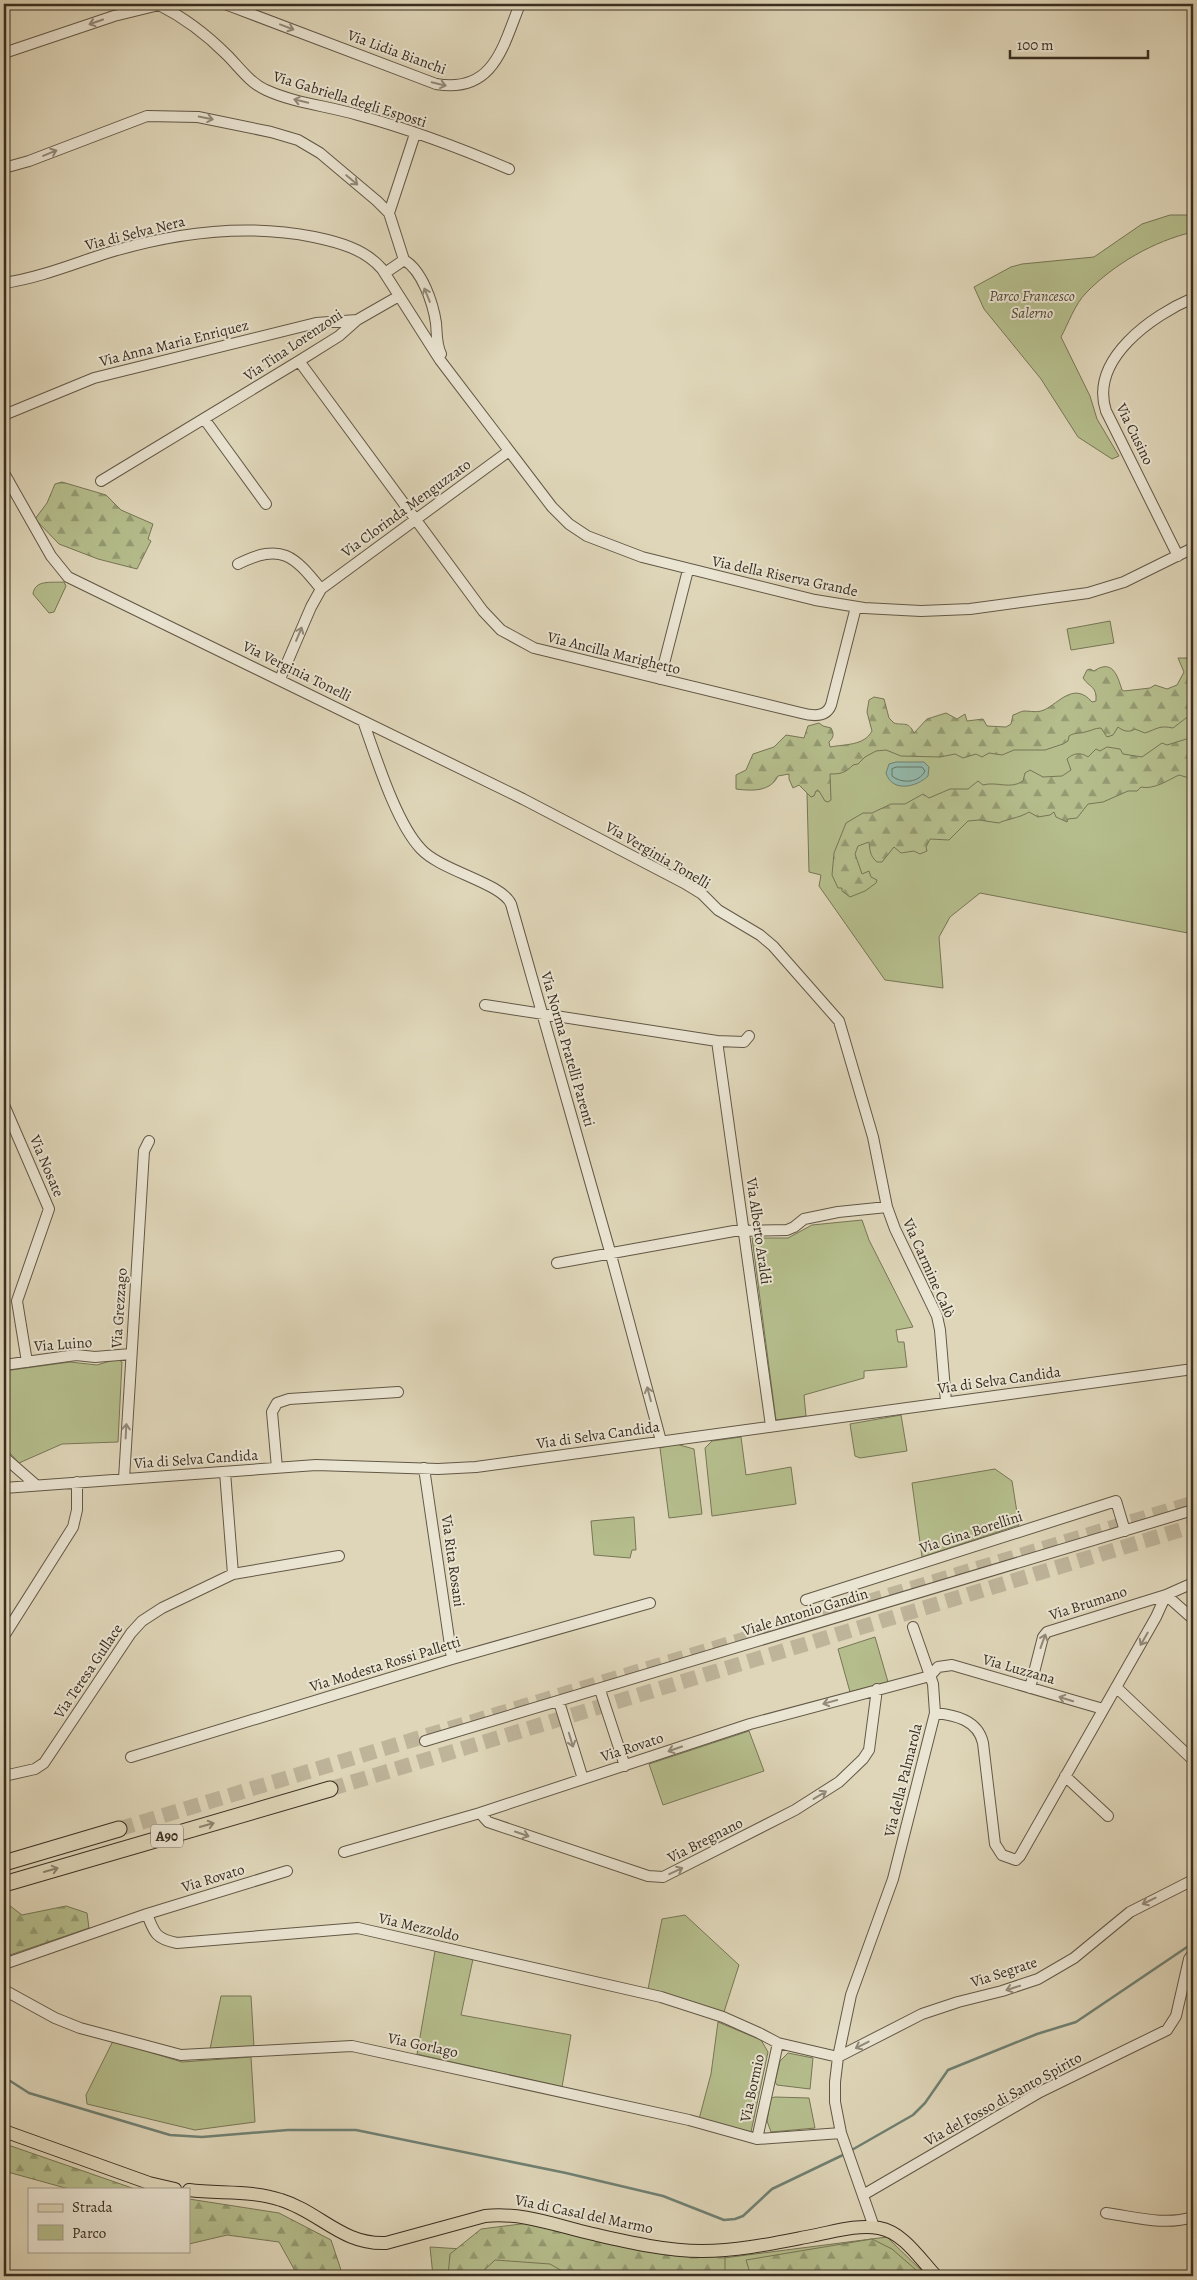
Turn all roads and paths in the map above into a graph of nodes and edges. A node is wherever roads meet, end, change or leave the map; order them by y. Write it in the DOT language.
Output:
graph roads {
  1 [pos="160,4"];
  2 [pos="225,4"];
  3 [pos="520,4"];
  4 [pos="173,8"];
  5 [pos="4,53"];
  6 [pos="415,134"];
  7 [pos="4,168"];
  8 [pos="508,169"];
  9 [pos="388,214"];
  10 [pos="404,260"];
  11 [pos="385,273"];
  12 [pos="4,283"];
  13 [pos="399,296"];
  14 [pos="1193,298"];
  15 [pos="434,315"];
  16 [pos="357,320"];
  17 [pos="418,325"];
  18 [pos="299,361"];
  19 [pos="447,366"];
  20 [pos="4,416"];
  21 [pos="205,420"];
  22 [pos="508,451"];
  23 [pos="4,473"];
  24 [pos="101,481"];
  25 [pos="266,504"];
  26 [pos="416,521"];
  27 [pos="1193,548"];
  28 [pos="1178,556"];
  29 [pos="238,564"];
  30 [pos="688,570"];
  31 [pos="321,589"];
  32 [pos="856,607"];
  33 [pos="280,679"];
  34 [pos="660,680"];
  35 [pos="363,721"];
  36 [pos="485,1005"];
  37 [pos="543,1014"];
  38 [pos="748,1036"];
  39 [pos="717,1041"];
  40 [pos="4,1105"];
  41 [pos="149,1141"];
  42 [pos="887,1207"];
  43 [pos="745,1231"];
  44 [pos="611,1255"];
  45 [pos="557,1263"];
  46 [pos="131,1354"];
  47 [pos="27,1362"];
  48 [pos="4,1365"];
  49 [pos="1193,1369"];
  50 [pos="398,1392"];
  51 [pos="946,1402"];
  52 [pos="771,1426"];
  53 [pos="661,1441"];
  54 [pos="4,1457"];
  55 [pos="277,1468"];
  56 [pos="424,1468"];
  57 [pos="225,1472"];
  58 [pos="124,1479"];
  59 [pos="77,1482"];
  60 [pos="36,1485"];
  61 [pos="4,1488"];
  62 [pos="1193,1510"];
  63 [pos="1125,1531"];
  64 [pos="339,1556"];
  65 [pos="233,1574"];
  66 [pos="1193,1583"];
  67 [pos="1166,1595"];
  68 [pos="806,1600"];
  69 [pos="650,1604"];
  70 [pos="1193,1619"];
  71 [pos="913,1628"];
  72 [pos="4,1636"];
  73 [pos="452,1659"];
  74 [pos="930,1676"];
  75 [pos="1116,1687"];
  76 [pos="1030,1688"];
  77 [pos="877,1689"];
  78 [pos="600,1690"];
  79 [pos="559,1702"];
  80 [pos="1103,1710"];
  81 [pos="935,1713"];
  82 [pos="425,1742"];
  83 [pos="130,1757"];
  84 [pos="1193,1760"];
  85 [pos="625,1766"];
  86 [pos="4,1776"];
  87 [pos="1065,1776"];
  88 [pos="583,1779"];
  89 [pos="330,1788"];
  90 [pos="480,1813"];
  91 [pos="1108,1816"];
  92 [pos="119,1829"];
  93 [pos="344,1852"];
  94 [pos="4,1862"];
  95 [pos="287,1871"];
  96 [pos="1193,1880"];
  97 [pos="4,1884"];
  98 [pos="147,1914"];
  99 [pos="1193,1953"];
  100 [pos="4,1964"];
  101 [pos="4,1990"];
  102 [pos="778,2043"];
  103 [pos="838,2057"];
  104 [pos="4,2131"];
  105 [pos="841,2133"];
  106 [pos="757,2138"];
  107 [pos="171,2188"];
  108 [pos="190,2190"];
  109 [pos="863,2195"];
  110 [pos="1106,2213"];
  111 [pos="1193,2217"];
  112 [pos="874,2227"];
  113 [pos="936,2276"];
  1 -- 4 [label="street, Via Gabriella degli Esposti"];
  1 -- 5 [label="street, Via Gabriella degli Esposti, one-way"];
  2 -- 3 [label="street, Via Lidia Bianchi, one-way"];
  6 -- 4 [label="street, Via Gabriella degli Esposti, one-way"];
  6 -- 8 [label="street, Via Gabriella degli Esposti"];
  6 -- 9 [label="street"];
  7 -- 9 [label="street, one-way"];
  9 -- 10 [label="street, Via della Riserva Grande"];
  10 -- 11 [label="street"];
  15 -- 10 [label="street, Via della Riserva Grande, one-way"];
  11 -- 12 [label="street, Via di Selva Nera"];
  11 -- 13 [label="street, Via di Selva Nera"];
  13 -- 16 [label="street, Via Tina Lorenzoni"];
  13 -- 17 [label="street, Via di Selva Nera"];
  14 -- 28 [label="street, Via Cusino"];
  15 -- 17 [label="street"];
  15 -- 19 [label="street, Via della Riserva Grande"];
  16 -- 18 [label="street, Via Tina Lorenzoni"];
  16 -- 20 [label="street, Via Anna Maria Enriquez"];
  17 -- 19 [label="street, Via della Riserva Grande"];
  18 -- 21 [label="street, Via Tina Lorenzoni"];
  18 -- 26 [label="street, Via Ancilla Marighetto"];
  19 -- 22 [label="street, Via della Riserva Grande"];
  21 -- 24 [label="street, Via Tina Lorenzoni"];
  21 -- 25 [label="street"];
  22 -- 26 [label="street, Via Clorinda Menguzzato"];
  22 -- 30 [label="street, Via della Riserva Grande"];
  23 -- 33 [label="street, Via Verginia Tonelli"];
  26 -- 31 [label="street, Via Clorinda Menguzzato"];
  26 -- 34 [label="street, Via Ancilla Marighetto"];
  27 -- 28 [label="street, Via della Riserva Grande"];
  28 -- 32 [label="street, Via della Riserva Grande"];
  29 -- 31 [label="street"];
  30 -- 32 [label="street, Via della Riserva Grande"];
  30 -- 34 [label="street"];
  33 -- 31 [label="street, Via Clorinda Menguzzato, one-way"];
  32 -- 34 [label="street, Via Ancilla Marighetto"];
  33 -- 35 [label="street, Via Verginia Tonelli"];
  35 -- 37 [label="street, Via Norma Pratelli Parenti"];
  35 -- 42 [label="street, Via Verginia Tonelli"];
  36 -- 37 [label="street"];
  37 -- 39 [label="street"];
  37 -- 44 [label="street, Via Norma Pratelli Parenti"];
  38 -- 39 [label="street"];
  39 -- 43 [label="street, Via Alberto Araldi"];
  40 -- 47 [label="street, Via Nosate"];
  41 -- 46 [label="street, Via Grezzago"];
  42 -- 43 [label="street"];
  42 -- 51 [label="street, Via Carmine Calò"];
  43 -- 44 [label="street"];
  43 -- 52 [label="street, Via Alberto Araldi"];
  44 -- 45 [label="street"];
  53 -- 44 [label="street, Via Norma Pratelli Parenti, one-way"];
  46 -- 47 [label="street, Via Luino"];
  58 -- 46 [label="street, Via Grezzago, one-way"];
  47 -- 48 [label="street"];
  49 -- 51 [label="street, Via di Selva Candida"];
  50 -- 55 [label="street"];
  51 -- 52 [label="street, Via di Selva Candida"];
  52 -- 53 [label="street, Via di Selva Candida"];
  53 -- 56 [label="street, Via di Selva Candida"];
  54 -- 60 [label="street"];
  55 -- 56 [label="street, Via di Selva Candida"];
  55 -- 57 [label="street, Via di Selva Candida"];
  56 -- 73 [label="street, Via Rita Rosani"];
  57 -- 58 [label="street, Via di Selva Candida"];
  57 -- 65 [label="street"];
  58 -- 59 [label="street, Via di Selva Candida"];
  59 -- 60 [label="street, Via di Selva Candida"];
  59 -- 72 [label="street"];
  60 -- 61 [label="street, Via di Selva Candida"];
  62 -- 63 [label="street, Viale Antonio Gandin"];
  63 -- 68 [label="street, Via Gina Borellini"];
  63 -- 78 [label="street, Viale Antonio Gandin"];
  64 -- 65 [label="street, Via Teresa Gullace"];
  65 -- 86 [label="street, Via Teresa Gullace"];
  66 -- 67 [label="street"];
  67 -- 70 [label="street"];
  67 -- 75 [label="street, Via della Palmarola, one-way"];
  76 -- 67 [label="street, Via Brumano, one-way"];
  69 -- 73 [label="street, Via Modesta Rossi Palletti"];
  71 -- 74 [label="street"];
  73 -- 83 [label="street, Via Modesta Rossi Palletti"];
  74 -- 76 [label="street, Via Luzzana"];
  74 -- 77 [label="street, Via Rovato"];
  74 -- 81 [label="street"];
  75 -- 80 [label="street, Via della Palmarola"];
  75 -- 84 [label="street"];
  80 -- 76 [label="street, Via Luzzana, one-way"];
  77 -- 85 [label="street, Via Rovato, one-way"];
  90 -- 77 [label="street, Via Bregnano, one-way"];
  78 -- 79 [label="street, Viale Antonio Gandin"];
  78 -- 85 [label="street"];
  79 -- 82 [label="street, Viale Antonio Gandin"];
  79 -- 88 [label="street, one-way"];
  80 -- 87 [label="street, Via della Palmarola"];
  81 -- 87 [label="street, Via della Palmarola"];
  81 -- 103 [label="street, Via della Palmarola"];
  85 -- 88 [label="street, Via Rovato"];
  87 -- 91 [label="street"];
  88 -- 90 [label="street, Via Rovato"];
  97 -- 89 [label="highway, A90, one-way"];
  90 -- 93 [label="street, Via Rovato"];
  92 -- 94 [label="highway"];
  95 -- 98 [label="street, Via Rovato"];
  96 -- 103 [label="street, Via Segrate, one-way"];
  98 -- 100 [label="street"];
  98 -- 102 [label="street, Via Mezzoldo"];
  99 -- 109 [label="street, Via del Fosso di Santo Spirito"];
  101 -- 106 [label="street, Via Gorlago"];
  102 -- 103 [label="street, Via Mezzoldo"];
  102 -- 106 [label="street, Via Bormio"];
  103 -- 105 [label="street, Via della Palmarola"];
  104 -- 107 [label="main road"];
  105 -- 106 [label="street, Via Gorlago"];
  105 -- 109 [label="street, Via della Palmarola"];
  108 -- 112 [label="main road, Via di Casal del Marmo"];
  109 -- 112 [label="street, Via della Palmarola"];
  110 -- 111 [label="street"];
  112 -- 113 [label="main road, Via di Casal del Marmo"];
}
